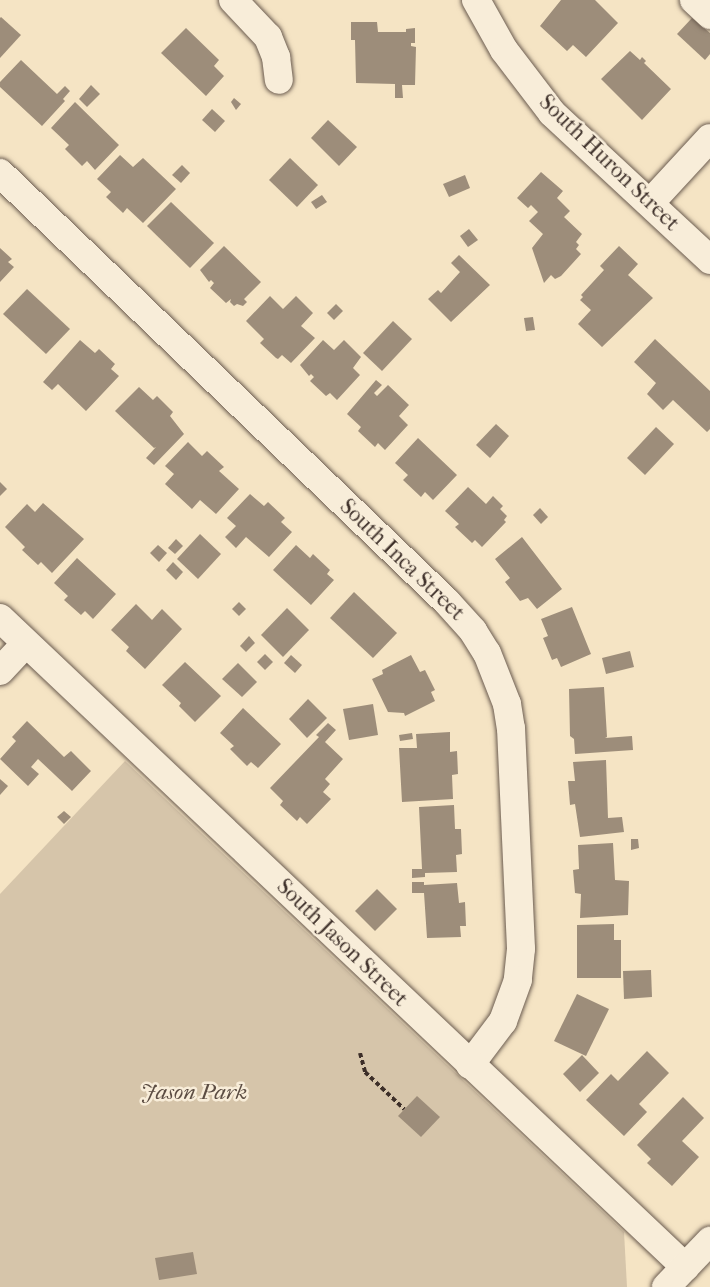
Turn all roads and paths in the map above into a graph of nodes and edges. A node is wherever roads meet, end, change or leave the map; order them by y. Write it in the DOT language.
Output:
graph roads {
  1 [pos="233,0"];
  2 [pos="476,0"];
  3 [pos="694,0"];
  4 [pos="710,15"];
  5 [pos="279,80"];
  6 [pos="710,138"];
  7 [pos="0,173"];
  8 [pos="650,203"];
  9 [pos="710,260"];
  10 [pos="0,618"];
  11 [pos="26,643"];
  12 [pos="0,670"];
  13 [pos="360,1053"];
  14 [pos="470,1065"];
  15 [pos="404,1109"];
  16 [pos="695,1259"];
  1 -- 5 [label="street"];
  2 -- 8 [label="street, South Huron Street"];
  3 -- 4 [label="street"];
  6 -- 8 [label="street"];
  7 -- 14 [label="street, South Inca Street"];
  8 -- 9 [label="street, South Huron Street"];
  10 -- 11 [label="street, South Jason Street"];
  11 -- 12 [label="street"];
  11 -- 14 [label="street, South Jason Street"];
  13 -- 15 [label="path"];
  14 -- 16 [label="street, South Jason Street"];
}
